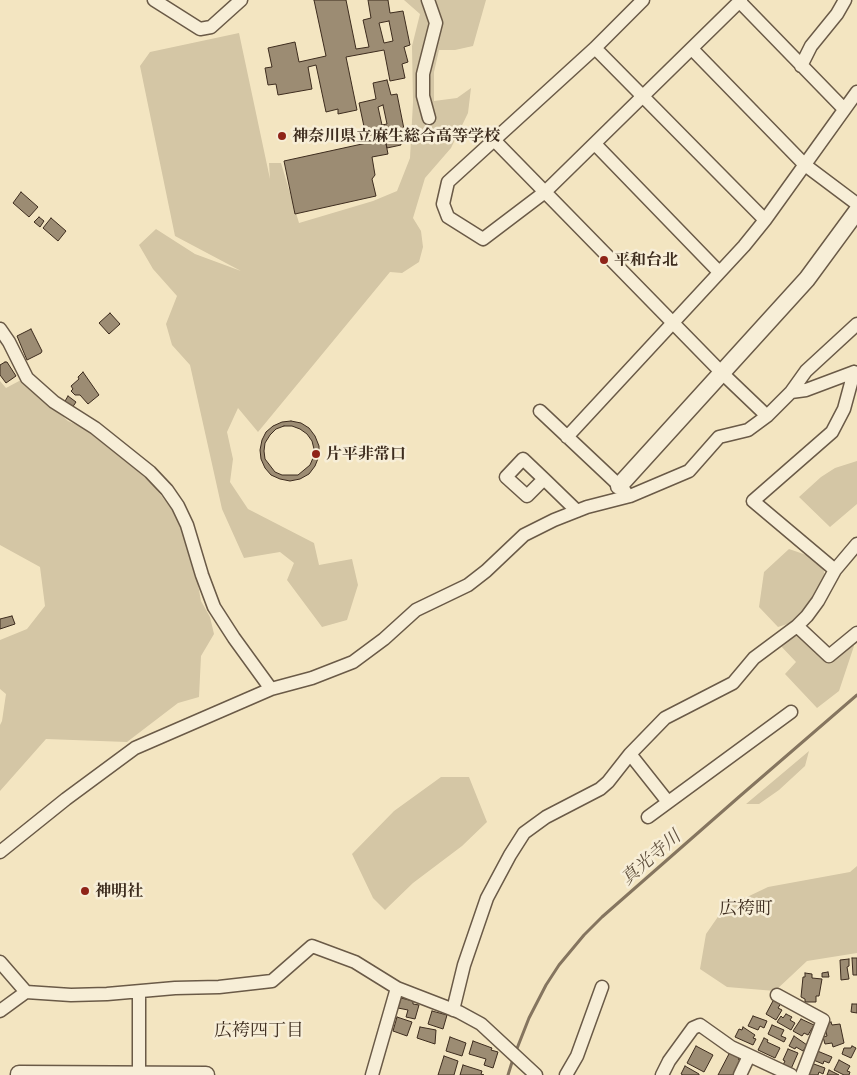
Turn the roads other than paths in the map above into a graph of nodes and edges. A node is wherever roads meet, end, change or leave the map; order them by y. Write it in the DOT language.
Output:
graph roads {
  1 [pos="154,0"];
  2 [pos="241,0"];
  3 [pos="428,0"];
  4 [pos="643,0"];
  5 [pos="844,0"];
  6 [pos="740,1"];
  7 [pos="595,48"];
  8 [pos="692,49"];
  9 [pos="801,66"];
  10 [pos="857,92"];
  11 [pos="643,97"];
  12 [pos="844,109"];
  13 [pos="429,118"];
  14 [pos="496,141"];
  15 [pos="595,144"];
  16 [pos="805,165"];
  17 [pos="546,192"];
  18 [pos="857,204"];
  19 [pos="857,211"];
  20 [pos="765,220"];
  21 [pos="719,272"];
  22 [pos="672,323"];
  23 [pos="857,324"];
  24 [pos="0,329"];
  25 [pos="722,373"];
  26 [pos="791,392"];
  27 [pos="540,411"];
  28 [pos="767,416"];
  29 [pos="567,437"];
  30 [pos="544,479"];
  31 [pos="625,491"];
  32 [pos="577,511"];
  33 [pos="857,544"];
  34 [pos="835,570"];
  35 [pos="797,626"];
  36 [pos="857,633"];
  37 [pos="271,689"];
  38 [pos="791,712"];
  39 [pos="630,754"];
  40 [pos="668,802"];
  41 [pos="648,817"];
  42 [pos="0,852"];
  43 [pos="0,962"];
  44 [pos="602,987"];
  45 [pos="397,988"];
  46 [pos="26,992"];
  47 [pos="139,992"];
  48 [pos="777,995"];
  49 [pos="453,1010"];
  50 [pos="0,1011"];
  51 [pos="749,1056"];
  52 [pos="28,1074"];
  53 [pos="139,1075"];
  54 [pos="206,1075"];
  55 [pos="372,1075"];
  56 [pos="536,1075"];
  57 [pos="566,1075"];
  58 [pos="662,1075"];
  59 [pos="740,1075"];
  60 [pos="791,1075"];
  61 [pos="802,1075"];
  1 -- 2 [label="street"];
  3 -- 13 [label="street"];
  4 -- 7 [label="street"];
  5 -- 9 [label="street"];
  6 -- 8 [label="street"];
  6 -- 9 [label="street"];
  7 -- 11 [label="street"];
  7 -- 14 [label="street"];
  8 -- 11 [label="street"];
  8 -- 16 [label="street"];
  9 -- 12 [label="street"];
  10 -- 12 [label="street"];
  11 -- 15 [label="street"];
  11 -- 20 [label="street"];
  12 -- 16 [label="street"];
  14 -- 17 [label="street"];
  14 -- 17 [label="street"];
  15 -- 17 [label="street"];
  15 -- 21 [label="street"];
  16 -- 18 [label="street"];
  16 -- 20 [label="street"];
  17 -- 22 [label="street"];
  19 -- 25 [label="street"];
  20 -- 21 [label="street"];
  21 -- 22 [label="street"];
  22 -- 25 [label="street"];
  22 -- 29 [label="street"];
  23 -- 26 [label="street"];
  24 -- 37 [label="street"];
  25 -- 28 [label="street"];
  25 -- 31 [label="street"];
  26 -- 28 [label="street"];
  26 -- 34 [label="street"];
  27 -- 29 [label="street"];
  28 -- 31 [label="street"];
  29 -- 31 [label="street"];
  30 -- 32 [label="street"];
  31 -- 32 [label="street"];
  32 -- 37 [label="street"];
  33 -- 34 [label="street"];
  34 -- 35 [label="street"];
  35 -- 36 [label="street"];
  35 -- 39 [label="street"];
  37 -- 42 [label="street"];
  38 -- 40 [label="street"];
  39 -- 40 [label="street"];
  39 -- 49 [label="street"];
  40 -- 41 [label="street"];
  43 -- 46 [label="street"];
  44 -- 57 [label="street"];
  45 -- 47 [label="street"];
  45 -- 49 [label="street"];
  45 -- 55 [label="street"];
  46 -- 47 [label="street"];
  46 -- 50 [label="street"];
  47 -- 53 [label="street"];
  48 -- 61 [label="street"];
  49 -- 56 [label="street"];
  51 -- 58 [label="street"];
  51 -- 59 [label="street"];
  51 -- 60 [label="street"];
  52 -- 53 [label="street"];
  53 -- 54 [label="street"];
}
